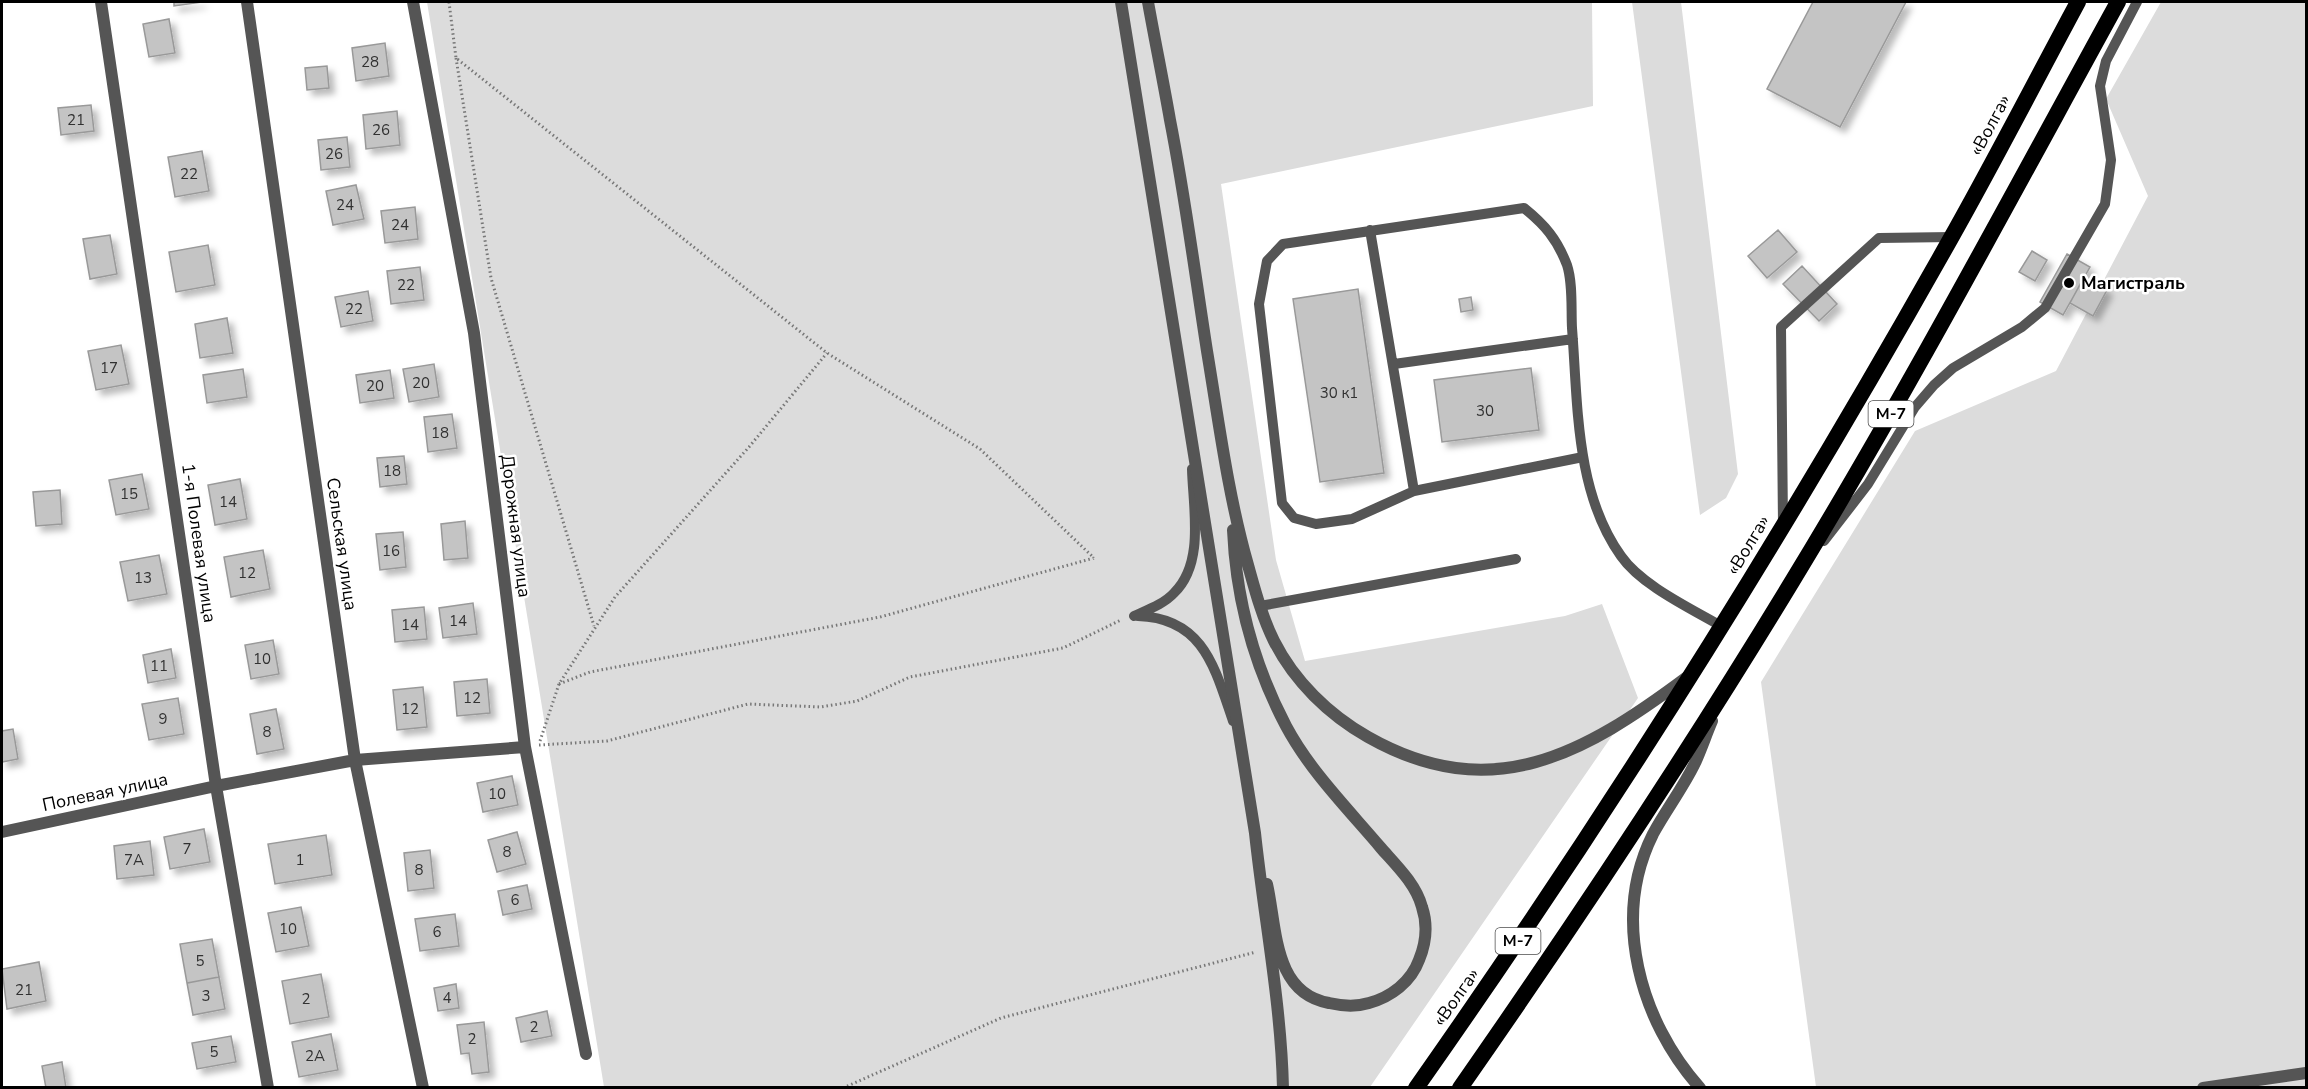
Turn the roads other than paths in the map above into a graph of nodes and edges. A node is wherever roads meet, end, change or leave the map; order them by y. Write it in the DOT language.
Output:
graph roads {
  1 [pos="101,2"];
  2 [pos="247,2"];
  3 [pos="413,2"];
  4 [pos="1121,2"];
  5 [pos="1148,2"];
  6 [pos="2078,2"];
  7 [pos="2118,2"];
  8 [pos="2137,2"];
  9 [pos="1370,230"];
  10 [pos="1952,237"];
  11 [pos="1573,339"];
  12 [pos="1394,364"];
  13 [pos="1191,435"];
  14 [pos="1583,458"];
  15 [pos="1414,491"];
  16 [pos="1233,510"];
  17 [pos="1783,525"];
  18 [pos="1516,559"];
  19 [pos="1793,581"];
  20 [pos="1260,606"];
  21 [pos="1721,626"];
  22 [pos="1690,675"];
  23 [pos="1725,688"];
  24 [pos="1240,741"];
  25 [pos="532,746"];
  26 [pos="355,760"];
  27 [pos="216,786"];
  28 [pos="2,832"];
  29 [pos="1255,833"];
  30 [pos="586,1054"];
  31 [pos="2307,1073"];
  32 [pos="268,1088"];
  33 [pos="423,1088"];
  34 [pos="1283,1088"];
  35 [pos="1416,1088"];
  36 [pos="1460,1088"];
  37 [pos="1700,1088"];
  38 [pos="2202,1088"];
  1 -- 27 [label="street, 1-я Полевая улица"];
  2 -- 26 [label="street, Сельская улица"];
  3 -- 25 [label="street, Дорожная улица"];
  4 -- 13 [label="street"];
  5 -- 16 [label="street"];
  6 -- 10 [label="highway, «Волга» / М-7"];
  7 -- 19 [label="highway, М-7"];
  8 -- 19 [label="lane"];
  9 -- 11 [label="lane"];
  9 -- 12 [label="lane"];
  9 -- 15 [label="lane"];
  10 -- 17 [label="highway, «Волга» / М-7"];
  10 -- 17 [label="lane"];
  11 -- 12 [label="lane"];
  11 -- 14 [label="lane"];
  12 -- 15 [label="lane"];
  13 -- 24 [label="street"];
  13 -- 24 [label="lane"];
  14 -- 15 [label="lane"];
  14 -- 21 [label="lane"];
  16 -- 20 [label="street"];
  16 -- 29 [label="street"];
  17 -- 21 [label="highway, «Волга» / М-7"];
  18 -- 20 [label="lane"];
  19 -- 23 [label="highway, М-7"];
  20 -- 22 [label="street"];
  21 -- 22 [label="highway, «Волга» / М-7"];
  22 -- 35 [label="highway, «Волга» / М-7"];
  23 -- 36 [label="highway, М-7"];
  23 -- 37 [label="street"];
  24 -- 29 [label="street"];
  25 -- 26 [label="street, Полевая улица"];
  25 -- 30 [label="street, Дорожная улица"];
  26 -- 27 [label="street, Полевая улица"];
  26 -- 33 [label="street, Сельская улица"];
  27 -- 28 [label="street, Полевая улица"];
  27 -- 32 [label="street, 1-я Полевая улица"];
  29 -- 34 [label="street"];
  31 -- 38 [label="street"];
}
